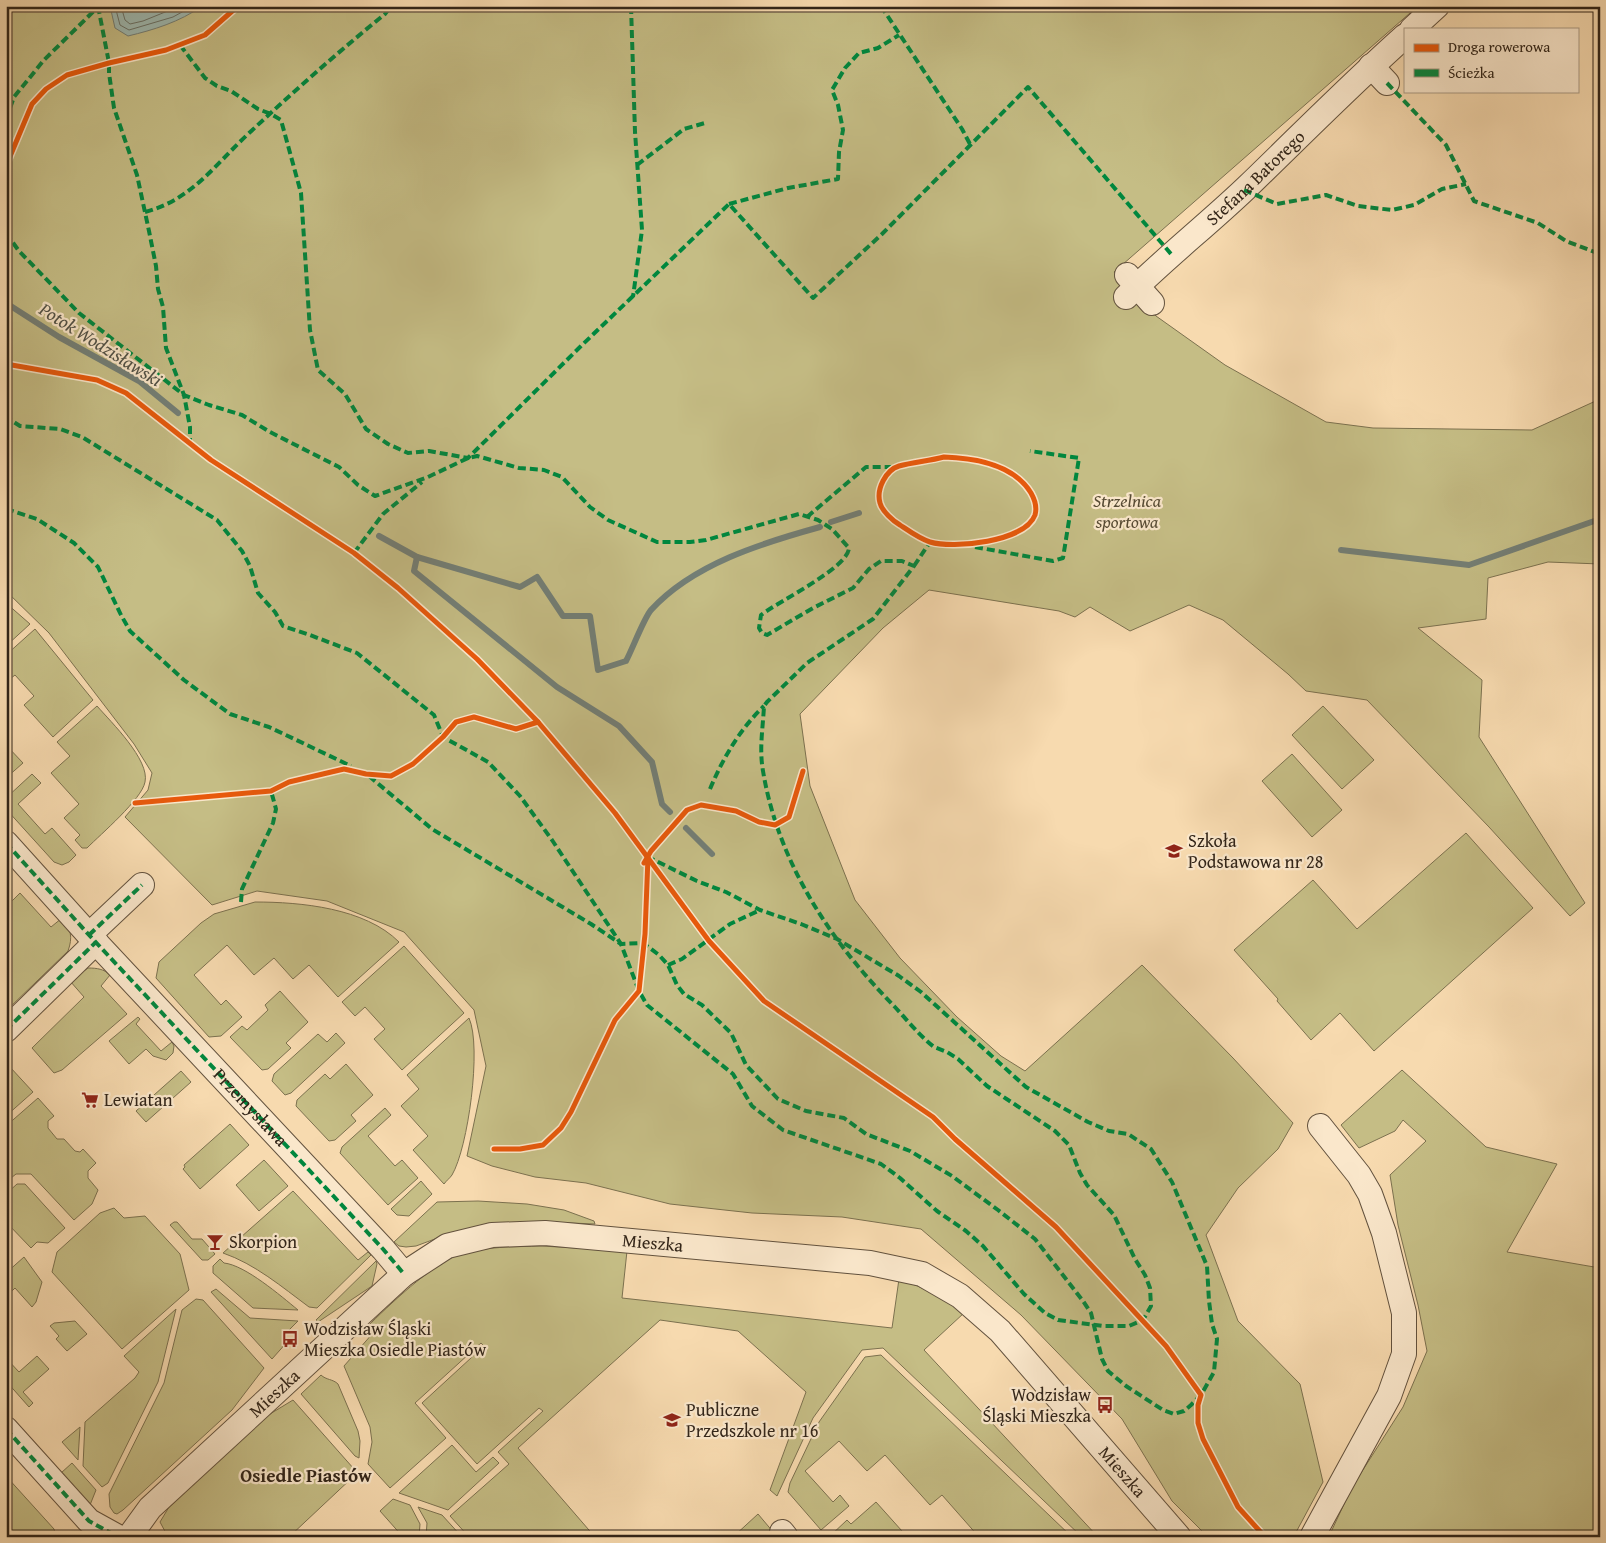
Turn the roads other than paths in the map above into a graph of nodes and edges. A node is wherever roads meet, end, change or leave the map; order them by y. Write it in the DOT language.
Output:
graph roads {
  1 [pos="1438,6"];
  2 [pos="1413,28"];
  3 [pos="1404,37"];
  4 [pos="1371,66"];
  5 [pos="1387,83"];
  6 [pos="1135,290"];
  7 [pos="6,843"];
  8 [pos="142,885"];
  9 [pos="92,938"];
  10 [pos="6,1030"];
  11 [pos="1320,1126"];
  12 [pos="404,1274"];
  13 [pos="6,1429"];
  14 [pos="118,1537"];
  15 [pos="129,1537"];
  16 [pos="1179,1537"];
  17 [pos="1312,1537"];
  1 -- 2 [label="street"];
  3 -- 4 [label="street, Stefana Batorego"];
  4 -- 5 [label="street"];
  4 -- 6 [label="street, Stefana Batorego"];
  7 -- 9 [label="street, Przemysława"];
  8 -- 9 [label="street"];
  9 -- 10 [label="street"];
  9 -- 12 [label="street, Przemysława"];
  11 -- 17 [label="street"];
  12 -- 15 [label="street, Mieszka"];
  12 -- 16 [label="street, Mieszka"];
  13 -- 14 [label="street"];
}
